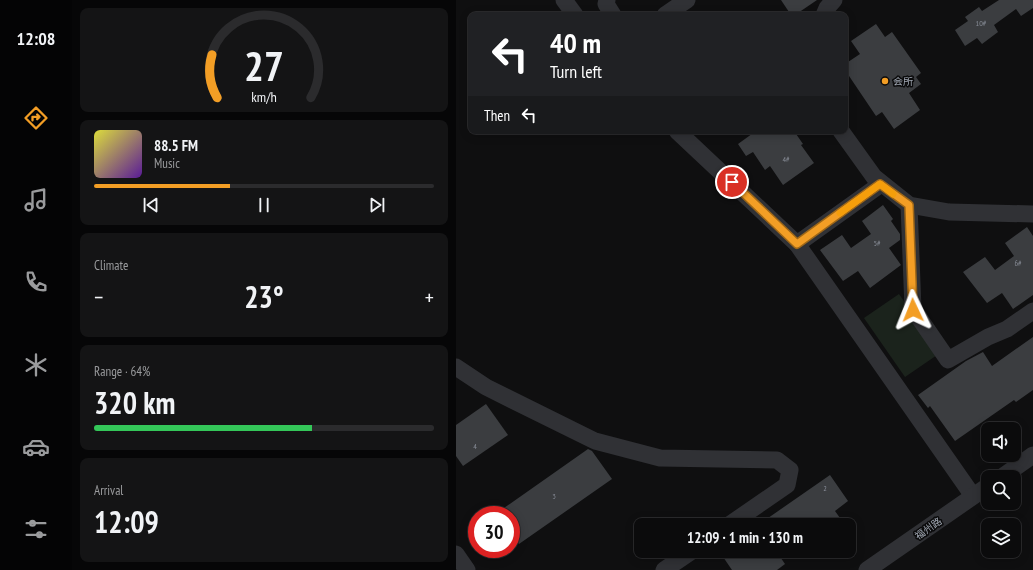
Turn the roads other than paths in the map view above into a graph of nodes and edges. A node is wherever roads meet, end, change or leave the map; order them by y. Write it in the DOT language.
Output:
graph roads {
  1 [pos="564,0"];
  2 [pos="607,0"];
  3 [pos="687,0"];
  4 [pos="834,0"];
  5 [pos="573,12"];
  6 [pos="611,12"];
  7 [pos="669,12"];
  8 [pos="825,12"];
  9 [pos="680,134"];
  10 [pos="844,134"];
  11 [pos="880,184"];
  12 [pos="909,205"];
  13 [pos="1033,214"];
  14 [pos="797,244"];
  15 [pos="1033,311"];
  16 [pos="456,368"];
  17 [pos="1033,455"];
  18 [pos="1012,470"];
  19 [pos="981,491"];
  20 [pos="974,496"];
  21 [pos="739,518"];
  22 [pos="456,554"];
  23 [pos="682,558"];
  24 [pos="467,570"];
  25 [pos="664,570"];
  26 [pos="867,570"];
  1 -- 5 [label="street"];
  2 -- 6 [label="street"];
  3 -- 7 [label="street"];
  4 -- 8 [label="street"];
  9 -- 14 [label="street"];
  10 -- 11 [label="street"];
  11 -- 12 [label="street"];
  11 -- 14 [label="street"];
  12 -- 13 [label="street"];
  12 -- 15 [label="street"];
  14 -- 20 [label="street"];
  16 -- 21 [label="street"];
  17 -- 18 [label="street"];
  19 -- 20 [label="street, 福州路"];
  20 -- 26 [label="street, 福州路"];
  22 -- 24 [label="street"];
  23 -- 25 [label="street"];
}
